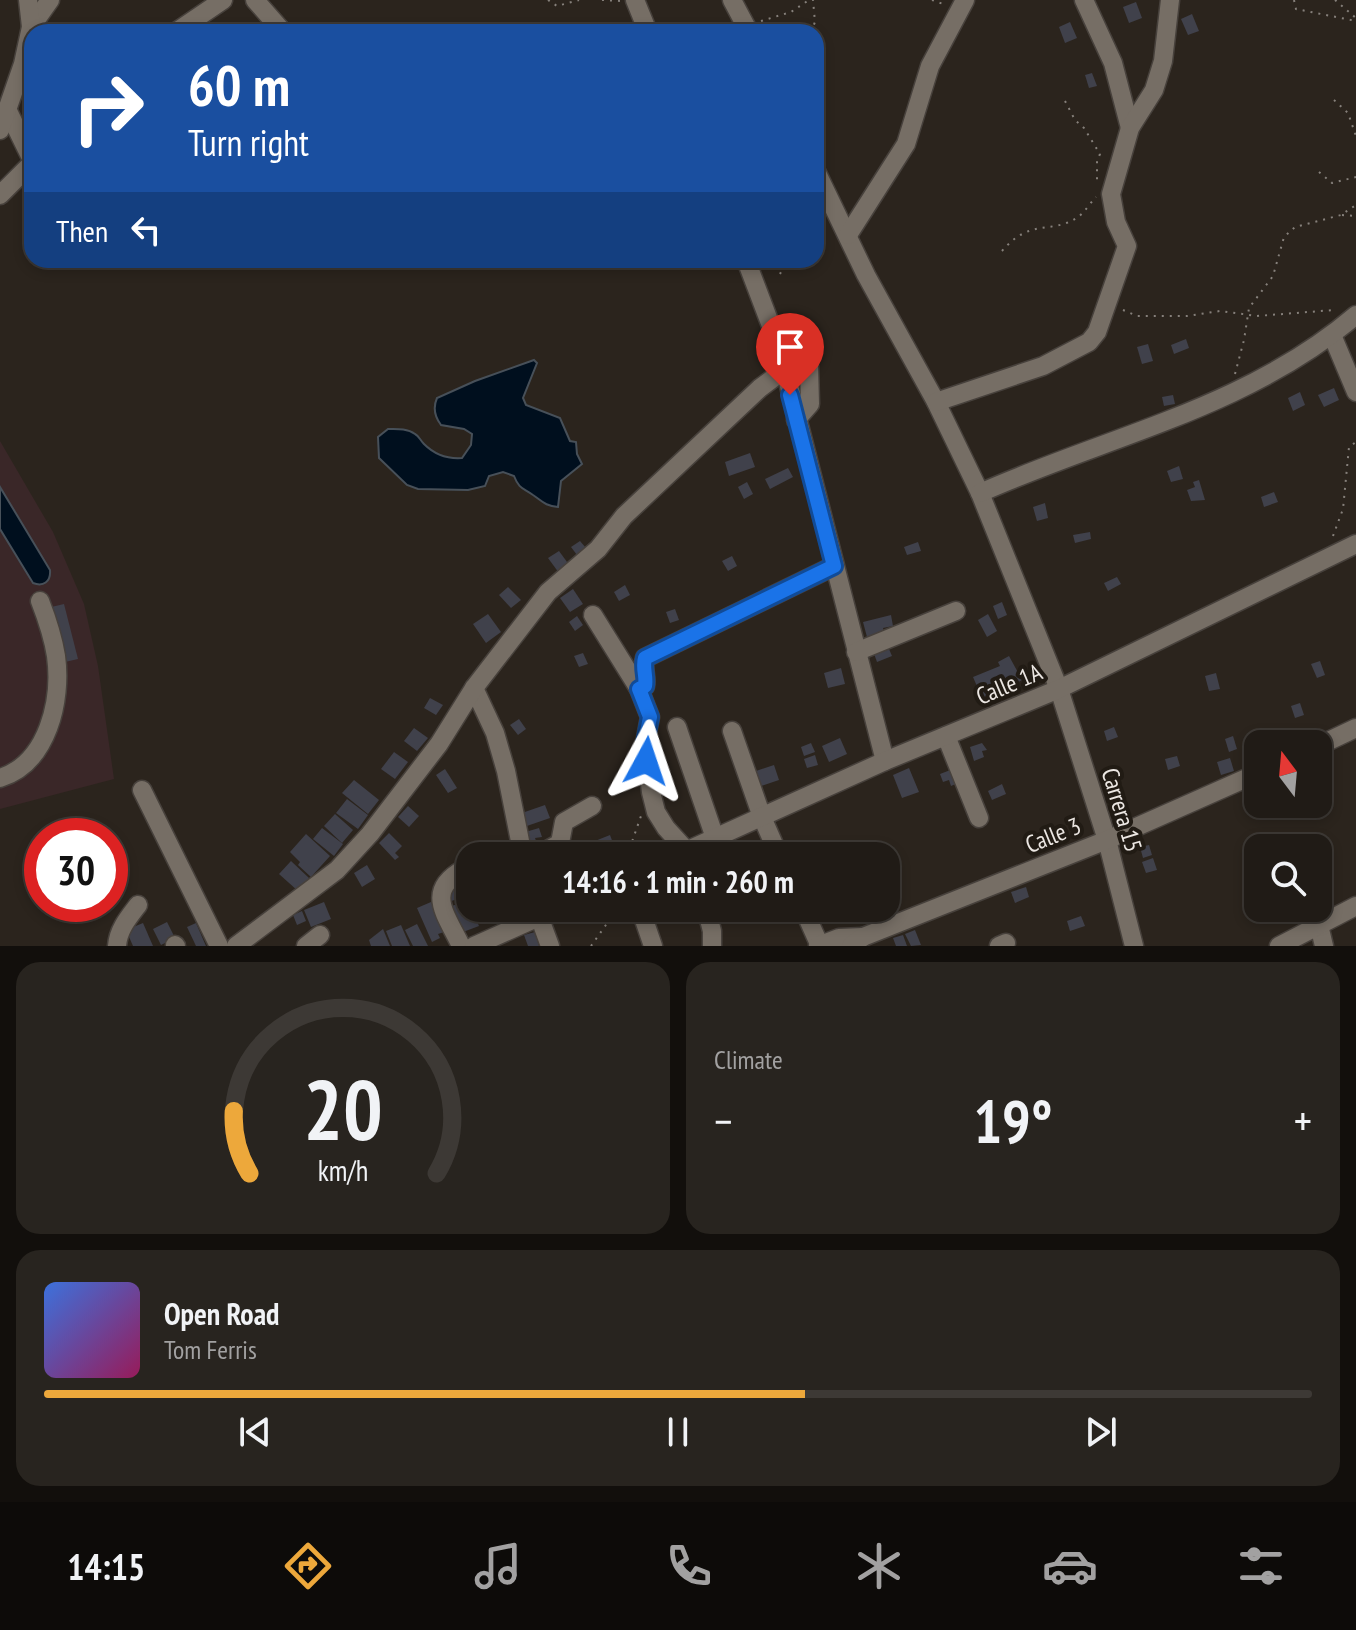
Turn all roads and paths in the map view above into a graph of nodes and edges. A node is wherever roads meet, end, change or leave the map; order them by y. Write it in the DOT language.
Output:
graph roads {
  1 [pos="28,0"];
  2 [pos="50,0"];
  3 [pos="223,0"];
  4 [pos="255,0"];
  5 [pos="548,0"];
  6 [pos="579,0"];
  7 [pos="635,0"];
  8 [pos="732,0"];
  9 [pos="811,0"];
  10 [pos="965,0"];
  11 [pos="1084,0"];
  12 [pos="1294,0"];
  13 [pos="1335,0"];
  14 [pos="1172,1"];
  15 [pos="1356,20"];
  16 [pos="31,24"];
  17 [pos="33,24"];
  18 [pos="188,24"];
  19 [pos="276,24"];
  20 [pos="645,24"];
  21 [pos="744,24"];
  22 [pos="760,24"];
  23 [pos="814,24"];
  24 [pos="24,59"];
  25 [pos="1334,100"];
  26 [pos="1065,101"];
  27 [pos="7,109"];
  28 [pos="1130,128"];
  29 [pos="0,130"];
  30 [pos="1356,136"];
  31 [pos="24,145"];
  32 [pos="24,170"];
  33 [pos="1319,172"];
  34 [pos="1356,177"];
  35 [pos="824,187"];
  36 [pos="0,195"];
  37 [pos="1104,195"];
  38 [pos="1356,205"];
  39 [pos="1341,215"];
  40 [pos="1356,216"];
  41 [pos="848,235"];
  42 [pos="1002,251"];
  43 [pos="749,268"];
  44 [pos="783,268"];
  45 [pos="780,274"];
  46 [pos="1110,298"];
  47 [pos="1348,312"];
  48 [pos="1248,315"];
  49 [pos="1332,335"];
  50 [pos="809,366"];
  51 [pos="784,370"];
  52 [pos="1356,392"];
  53 [pos="1232,395"];
  54 [pos="936,402"];
  55 [pos="796,420"];
  56 [pos="1356,442"];
  57 [pos="980,493"];
  58 [pos="1356,544"];
  59 [pos="1325,560"];
  60 [pos="834,566"];
  61 [pos="40,601"];
  62 [pos="956,611"];
  63 [pos="593,615"];
  64 [pos="856,652"];
  65 [pos="474,688"];
  66 [pos="639,689"];
  67 [pos="1059,689"];
  68 [pos="677,727"];
  69 [pos="1356,728"];
  70 [pos="732,731"];
  71 [pos="946,736"];
  72 [pos="1332,739"];
  73 [pos="885,761"];
  74 [pos="0,778"];
  75 [pos="1244,779"];
  76 [pos="142,790"];
  77 [pos="653,800"];
  78 [pos="592,806"];
  79 [pos="762,817"];
  80 [pos="979,818"];
  81 [pos="715,838"];
  82 [pos="1107,840"];
  83 [pos="520,842"];
  84 [pos="560,842"];
  85 [pos="632,842"];
  86 [pos="674,842"];
  87 [pos="706,842"];
  88 [pos="773,842"];
  89 [pos="456,873"];
  90 [pos="138,905"];
  91 [pos="1356,906"];
  92 [pos="518,922"];
  93 [pos="541,922"];
  94 [pos="608,922"];
  95 [pos="645,922"];
  96 [pos="710,922"];
  97 [pos="809,922"];
  98 [pos="1319,925"];
  99 [pos="857,941"];
  100 [pos="239,944"];
  101 [pos="117,946"];
  102 [pos="219,946"];
  103 [pos="461,946"];
  104 [pos="474,946"];
  105 [pos="550,946"];
  106 [pos="591,946"];
  107 [pos="653,946"];
  108 [pos="712,946"];
  109 [pos="819,946"];
  110 [pos="1134,946"];
  111 [pos="1279,946"];
  112 [pos="1324,946"];
  1 -- 16 [label="street"];
  2 -- 17 [label="street"];
  3 -- 18 [label="street"];
  4 -- 19 [label="street"];
  5 -- 6 [label="path"];
  7 -- 20 [label="street"];
  8 -- 21 [label="street"];
  9 -- 22 [label="path"];
  9 -- 23 [label="path"];
  10 -- 41 [label="street"];
  11 -- 28 [label="street"];
  12 -- 15 [label="path"];
  13 -- 15 [label="path"];
  14 -- 28 [label="street"];
  24 -- 27 [label="street"];
  25 -- 30 [label="path"];
  26 -- 37 [label="path"];
  27 -- 29 [label="street"];
  27 -- 31 [label="street"];
  28 -- 37 [label="street"];
  32 -- 36 [label="street"];
  33 -- 34 [label="path"];
  35 -- 41 [label="street, Carrera 15"];
  37 -- 42 [label="path"];
  37 -- 46 [label="street"];
  38 -- 39 [label="path"];
  39 -- 40 [label="path"];
  39 -- 48 [label="path"];
  41 -- 54 [label="street, Carrera 15"];
  43 -- 51 [label="street"];
  44 -- 45 [label="path"];
  46 -- 48 [label="path"];
  46 -- 54 [label="street"];
  47 -- 48 [label="path"];
  47 -- 49 [label="street"];
  48 -- 53 [label="path"];
  49 -- 52 [label="street"];
  49 -- 53 [label="street"];
  50 -- 55 [label="street"];
  51 -- 55 [label="street"];
  51 -- 65 [label="street"];
  53 -- 57 [label="street"];
  54 -- 57 [label="street, Carrera 15"];
  55 -- 60 [label="street"];
  56 -- 59 [label="path"];
  57 -- 67 [label="street, Carrera 15"];
  58 -- 59 [label="street, Calle 1A"];
  59 -- 67 [label="street, Calle 1A"];
  60 -- 64 [label="street"];
  60 -- 66 [label="street"];
  61 -- 74 [label="street"];
  62 -- 64 [label="street"];
  63 -- 66 [label="street"];
  64 -- 73 [label="street"];
  65 -- 83 [label="street"];
  65 -- 100 [label="street"];
  66 -- 77 [label="street"];
  67 -- 71 [label="street, Calle 1A"];
  67 -- 82 [label="street, Carrera 15"];
  68 -- 81 [label="street"];
  69 -- 72 [label="street"];
  70 -- 79 [label="street"];
  71 -- 73 [label="street, Calle 1A"];
  71 -- 80 [label="street"];
  73 -- 79 [label="street, Calle 1A"];
  75 -- 82 [label="street, Calle 3"];
  76 -- 102 [label="street"];
  77 -- 85 [label="path"];
  77 -- 86 [label="street"];
  78 -- 84 [label="street"];
  79 -- 81 [label="street, Calle 1A"];
  79 -- 88 [label="street"];
  81 -- 87 [label="street, Calle 1A"];
  82 -- 99 [label="street, Calle 3"];
  82 -- 110 [label="street, Carrera 15"];
  89 -- 103 [label="street"];
  90 -- 101 [label="street"];
  91 -- 98 [label="street"];
  92 -- 104 [label="street"];
  93 -- 105 [label="street"];
  94 -- 106 [label="path"];
  95 -- 107 [label="street"];
  96 -- 108 [label="street"];
  97 -- 109 [label="street"];
  98 -- 111 [label="street"];
  98 -- 112 [label="street"];
  99 -- 109 [label="street, Calle 3"];
}
